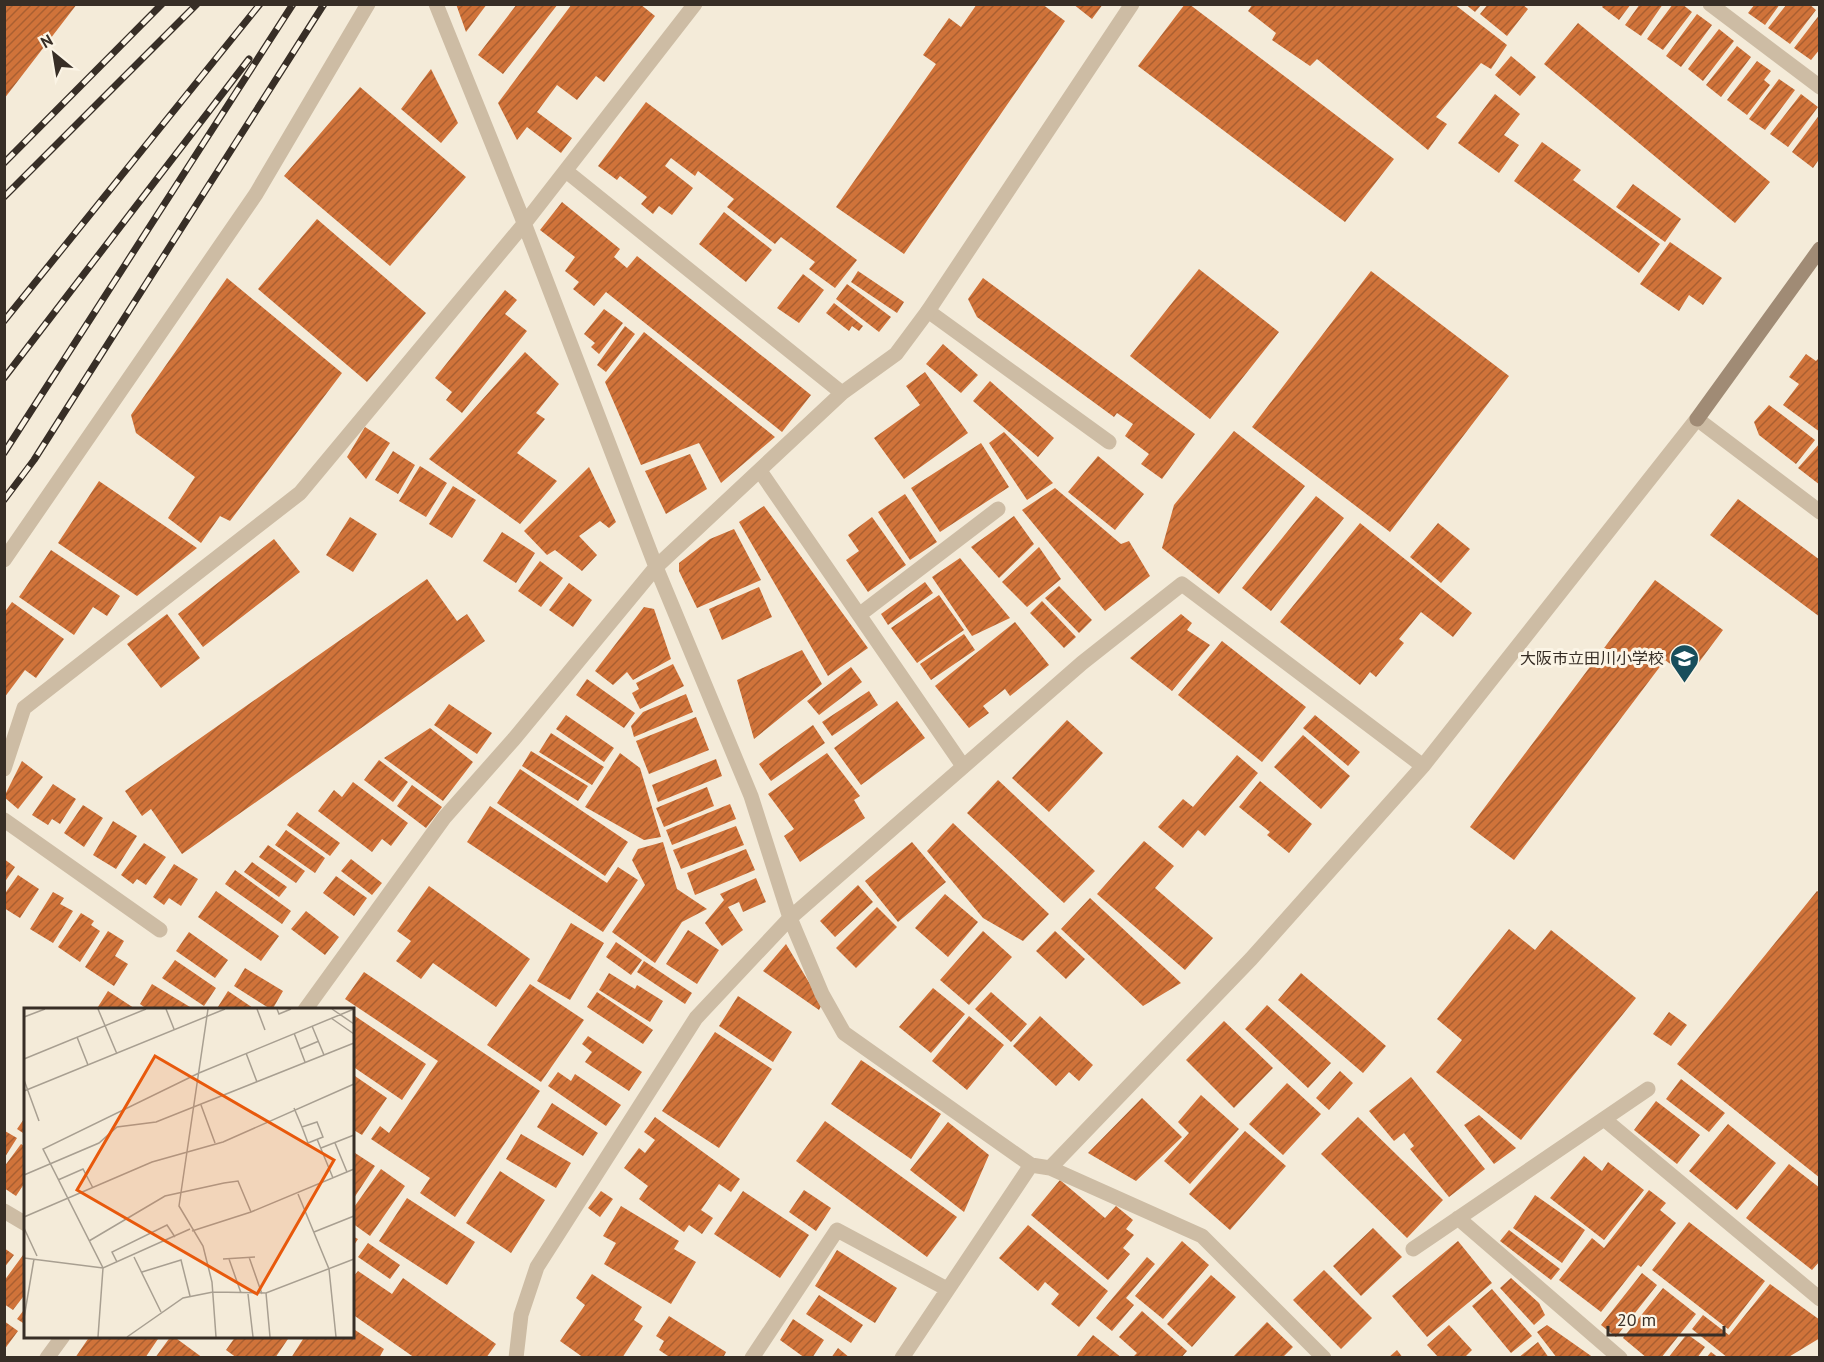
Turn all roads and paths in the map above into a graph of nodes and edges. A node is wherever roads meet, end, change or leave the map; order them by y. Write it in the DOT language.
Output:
graph roads {
  1 [pos="368,4"];
  2 [pos="436,4"];
  3 [pos="695,4"];
  4 [pos="1132,4"];
  5 [pos="1710,4"];
  6 [pos="1820,87"];
  7 [pos="566,171"];
  8 [pos="524,224"];
  9 [pos="1820,249"];
  10 [pos="928,311"];
  11 [pos="842,393"];
  12 [pos="1697,419"];
  13 [pos="1109,442"];
  14 [pos="760,471"];
  15 [pos="998,508"];
  16 [pos="1820,512"];
  17 [pos="4,560"];
  18 [pos="656,567"];
  19 [pos="859,615"];
  20 [pos="963,766"];
  21 [pos="1424,766"];
  22 [pos="4,769"];
  23 [pos="4,820"];
  24 [pos="790,918"];
  25 [pos="160,930"];
  26 [pos="306,1008"];
  27 [pos="1648,1089"];
  28 [pos="1604,1119"];
  29 [pos="1031,1165"];
  30 [pos="1050,1168"];
  31 [pos="4,1211"];
  32 [pos="1458,1218"];
  33 [pos="24,1223"];
  34 [pos="1413,1249"];
  35 [pos="947,1289"];
  36 [pos="1820,1299"];
  37 [pos="62,1338"];
  38 [pos="47,1358"];
  39 [pos="516,1358"];
  40 [pos="752,1358"];
  41 [pos="902,1358"];
  42 [pos="1324,1358"];
  43 [pos="1620,1358"];
  1 -- 17 [label="street"];
  2 -- 8 [label="street"];
  3 -- 7 [label="street"];
  4 -- 10 [label="street"];
  5 -- 6 [label="street"];
  7 -- 8 [label="street"];
  7 -- 11 [label="street"];
  8 -- 18 [label="street"];
  8 -- 22 [label="street"];
  9 -- 12 [label="street"];
  10 -- 11 [label="street"];
  10 -- 13 [label="street"];
  11 -- 14 [label="street"];
  12 -- 16 [label="street"];
  12 -- 21 [label="street"];
  14 -- 18 [label="street"];
  14 -- 19 [label="street"];
  15 -- 19 [label="street"];
  18 -- 24 [label="street"];
  18 -- 26 [label="street"];
  19 -- 20 [label="street"];
  20 -- 21 [label="street"];
  20 -- 24 [label="street"];
  21 -- 30 [label="street"];
  23 -- 25 [label="street"];
  24 -- 29 [label="street"];
  24 -- 39 [label="street"];
  27 -- 28 [label="street"];
  28 -- 32 [label="street"];
  28 -- 36 [label="street"];
  29 -- 30 [label="street"];
  29 -- 35 [label="street"];
  30 -- 42 [label="street"];
  31 -- 33 [label="street"];
  32 -- 34 [label="street"];
  32 -- 43 [label="street"];
  35 -- 40 [label="street"];
  35 -- 41 [label="street"];
  37 -- 38 [label="street"];
}
